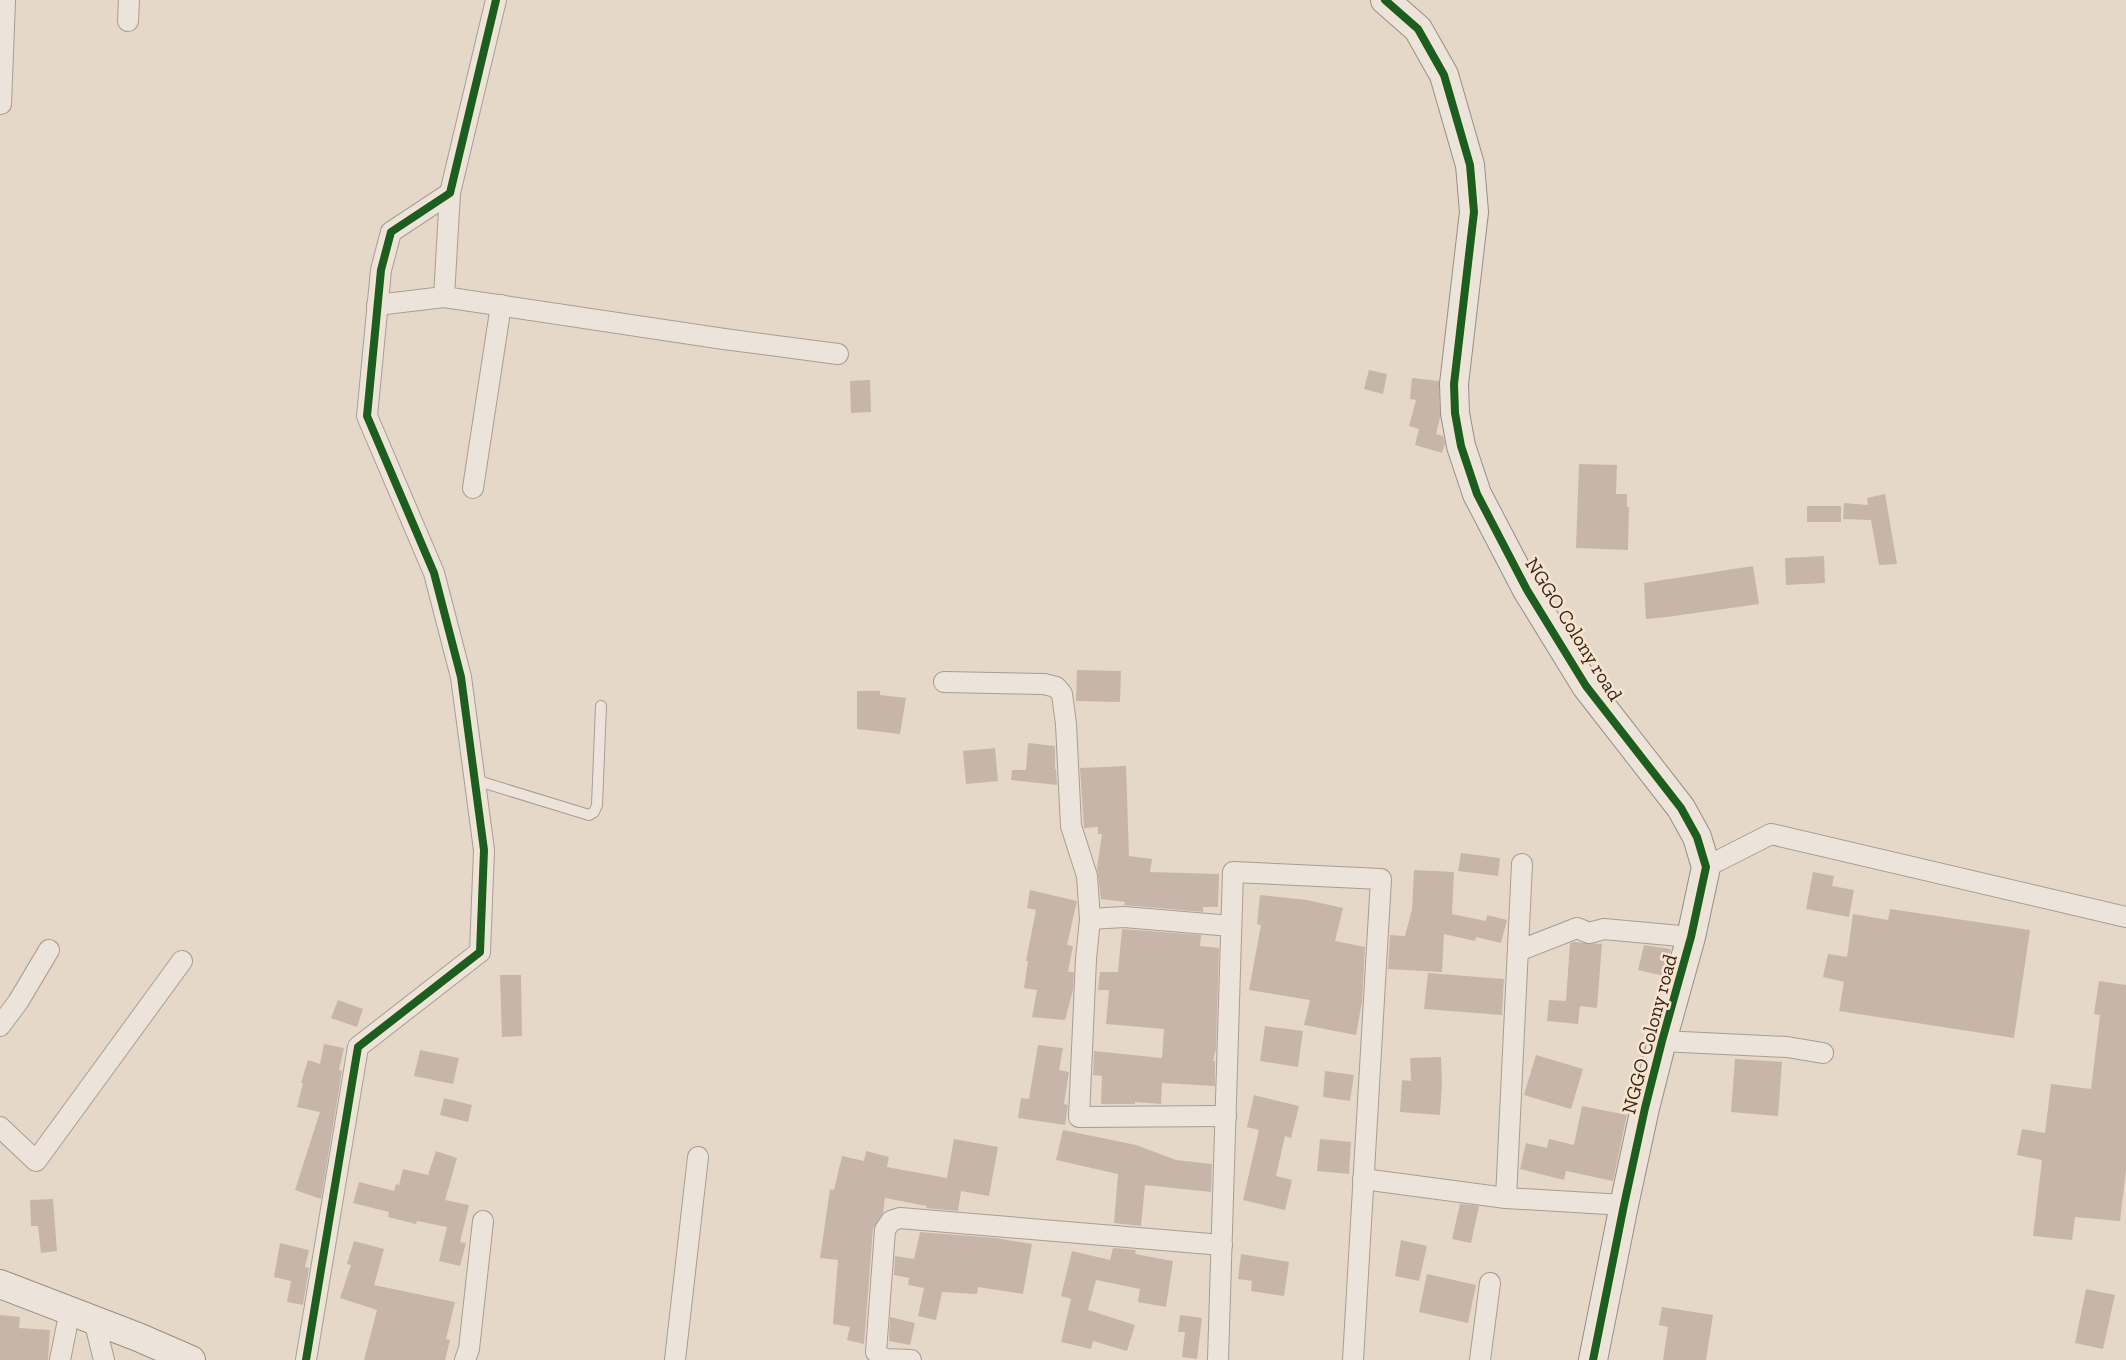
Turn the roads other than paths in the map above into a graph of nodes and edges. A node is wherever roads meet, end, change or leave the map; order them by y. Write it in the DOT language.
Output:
graph roads {
  1 [pos="5,0"];
  2 [pos="129,0"];
  3 [pos="496,0"];
  4 [pos="1385,0"];
  5 [pos="128,21"];
  6 [pos="1,104"];
  7 [pos="450,194"];
  8 [pos="444,297"];
  9 [pos="377,305"];
  10 [pos="501,305"];
  11 [pos="838,354"];
  12 [pos="473,488"];
  13 [pos="944,682"];
  14 [pos="600,706"];
  15 [pos="475,780"];
  16 [pos="1522,864"];
  17 [pos="1706,867"];
  18 [pos="2126,916"];
  19 [pos="1090,919"];
  20 [pos="1231,926"];
  21 [pos="1691,937"];
  22 [pos="49,950"];
  23 [pos="1518,951"];
  24 [pos="182,961"];
  25 [pos="0,1026"];
  26 [pos="1662,1041"];
  27 [pos="1823,1053"];
  28 [pos="1226,1116"];
  29 [pos="0,1127"];
  30 [pos="698,1157"];
  31 [pos="1363,1179"];
  32 [pos="1506,1198"];
  33 [pos="1624,1205"];
  34 [pos="482,1221"];
  35 [pos="1222,1245"];
  36 [pos="1490,1283"];
  37 [pos="0,1284"];
  38 [pos="82,1315"];
  39 [pos="60,1360"];
  40 [pos="104,1360"];
  41 [pos="191,1360"];
  42 [pos="306,1360"];
  43 [pos="465,1360"];
  44 [pos="676,1360"];
  45 [pos="910,1360"];
  46 [pos="1218,1360"];
  47 [pos="1353,1360"];
  48 [pos="1480,1360"];
  49 [pos="1593,1360"];
  1 -- 6 [label="street"];
  2 -- 5 [label="street"];
  3 -- 7 [label="street"];
  4 -- 17 [label="street, NGGO Colony road"];
  7 -- 8 [label="street"];
  7 -- 9 [label="street"];
  8 -- 9 [label="street"];
  8 -- 10 [label="street"];
  9 -- 15 [label="street"];
  10 -- 11 [label="street"];
  10 -- 12 [label="street"];
  13 -- 19 [label="street"];
  14 -- 15 [label="lane"];
  15 -- 42 [label="street"];
  16 -- 23 [label="street"];
  17 -- 18 [label="street"];
  17 -- 21 [label="street, NGGO Colony road"];
  19 -- 20 [label="street"];
  19 -- 28 [label="street"];
  20 -- 28 [label="street"];
  20 -- 31 [label="street"];
  21 -- 23 [label="street"];
  21 -- 26 [label="street, NGGO Colony road"];
  22 -- 25 [label="street"];
  23 -- 32 [label="street"];
  24 -- 29 [label="street"];
  26 -- 27 [label="street"];
  26 -- 33 [label="street, NGGO Colony road"];
  28 -- 35 [label="street"];
  30 -- 44 [label="street"];
  31 -- 32 [label="street"];
  31 -- 47 [label="street"];
  32 -- 33 [label="street"];
  33 -- 49 [label="street, NGGO Colony road"];
  34 -- 43 [label="street"];
  35 -- 45 [label="street"];
  35 -- 46 [label="street"];
  36 -- 48 [label="street"];
  37 -- 38 [label="street"];
  38 -- 39 [label="street"];
  38 -- 40 [label="street"];
  38 -- 41 [label="street"];
}
